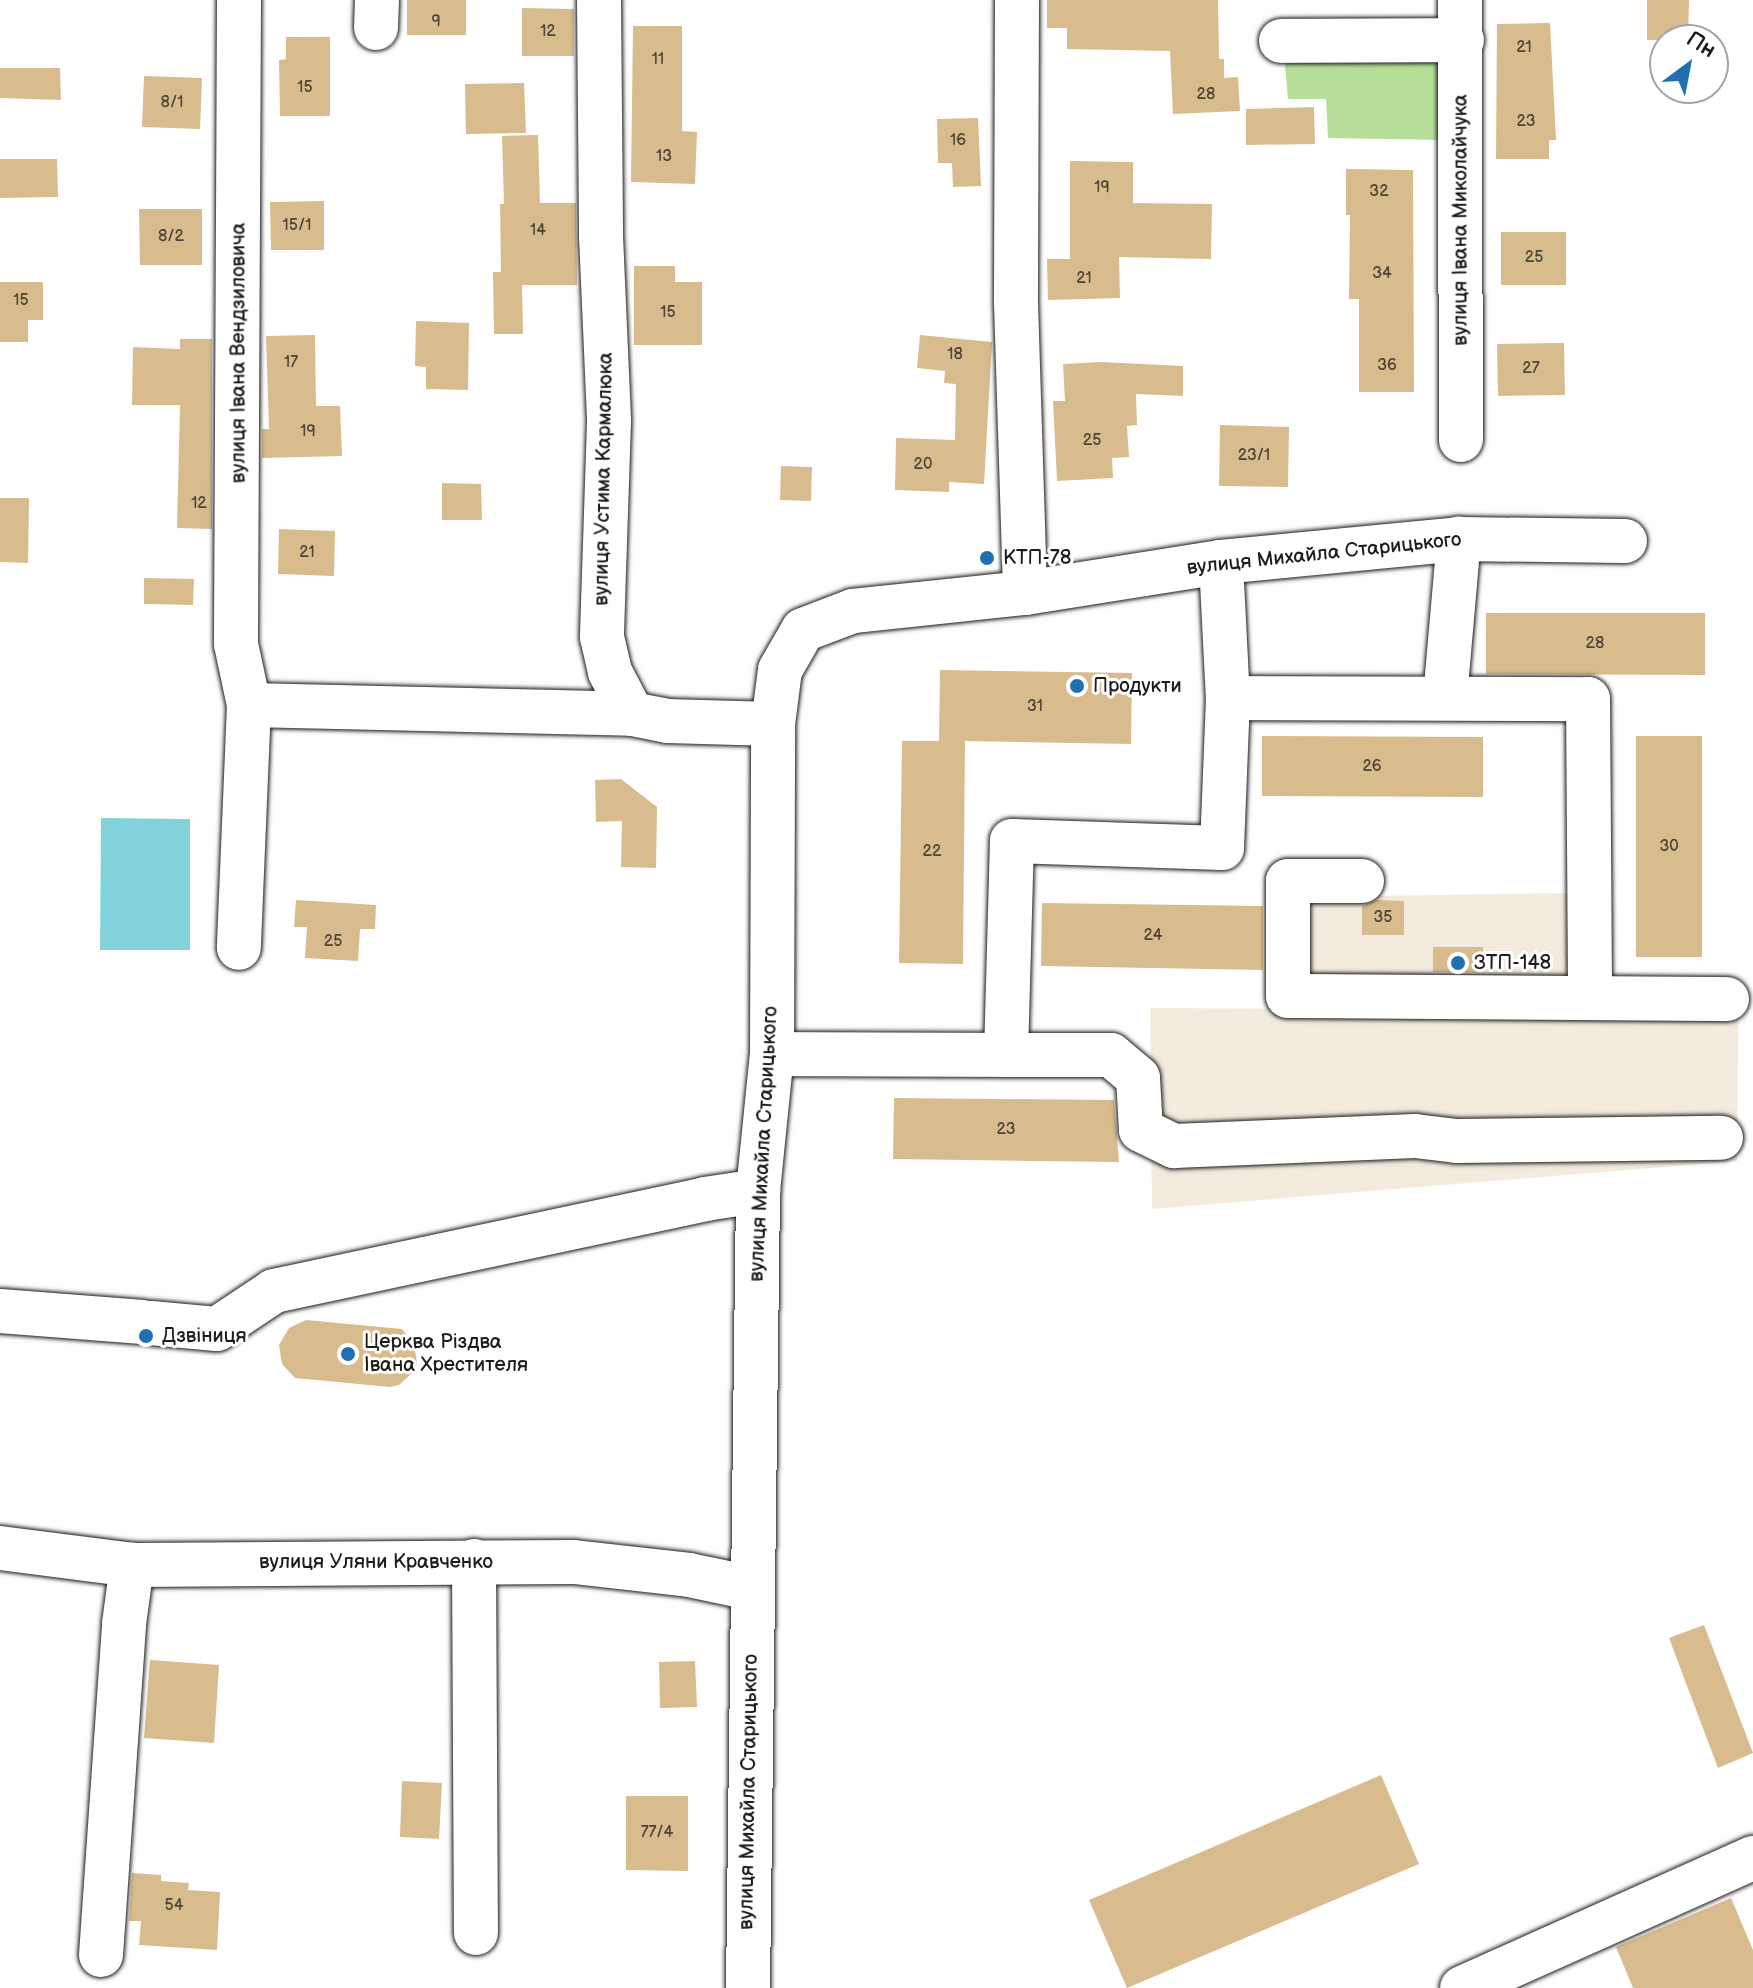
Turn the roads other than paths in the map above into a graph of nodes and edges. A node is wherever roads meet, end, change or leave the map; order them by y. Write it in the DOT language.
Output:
graph roads {
  1 [pos="239,0"];
  2 [pos="599,0"];
  3 [pos="1017,0"];
  4 [pos="1461,20"];
  5 [pos="1281,41"];
  6 [pos="1461,440"];
  7 [pos="1459,539"];
  8 [pos="1625,541"];
  9 [pos="1221,562"];
  10 [pos="1025,593"];
  11 [pos="1228,698"];
  12 [pos="1445,698"];
  13 [pos="249,705"];
  14 [pos="632,714"];
  15 [pos="773,724"];
  16 [pos="1362,881"];
  17 [pos="239,948"];
  18 [pos="1590,998"];
  19 [pos="1727,999"];
  20 [pos="772,1054"];
  21 [pos="1006,1055"];
  22 [pos="1721,1138"];
  23 [pos="758,1191"];
  24 [pos="0,1311"];
  25 [pos="0,1548"];
  26 [pos="474,1561"];
  27 [pos="132,1565"];
  28 [pos="751,1588"];
  29 [pos="1753,1858"];
  30 [pos="476,1933"];
  31 [pos="101,1955"];
  32 [pos="1532,1975"];
  33 [pos="748,1988"];
  34 [pos="1462,1988"];
  1 -- 13 [label="street, вулиця Івана Вендзиловича"];
  2 -- 14 [label="street, вулиця Устима Кармалюка"];
  3 -- 10 [label="street"];
  4 -- 5 [label="street"];
  4 -- 6 [label="street, вулиця Івана Миколайчука"];
  7 -- 8 [label="street, вулиця Михайла Старицького"];
  7 -- 9 [label="street, вулиця Михайла Старицького"];
  7 -- 12 [label="street"];
  9 -- 10 [label="street, вулиця Михайла Старицького"];
  9 -- 11 [label="street"];
  10 -- 15 [label="street, вулиця Михайла Старицького"];
  11 -- 12 [label="street"];
  11 -- 21 [label="street"];
  12 -- 18 [label="street"];
  13 -- 14 [label="street"];
  13 -- 17 [label="street, вулиця Івана Вендзиловича"];
  14 -- 15 [label="street"];
  15 -- 20 [label="street, вулиця Михайла Старицького"];
  16 -- 18 [label="street"];
  18 -- 19 [label="street"];
  20 -- 21 [label="street"];
  20 -- 23 [label="street, вулиця Михайла Старицького"];
  21 -- 22 [label="street"];
  23 -- 24 [label="street"];
  23 -- 28 [label="street, вулиця Михайла Старицького"];
  25 -- 27 [label="street, вулиця Уляни Кравченко"];
  26 -- 27 [label="street, вулиця Уляни Кравченко"];
  26 -- 28 [label="street, вулиця Уляни Кравченко"];
  26 -- 30 [label="street"];
  27 -- 31 [label="street"];
  28 -- 33 [label="street, вулиця Михайла Старицького"];
  29 -- 32 [label="street"];
  32 -- 34 [label="street"];
}
